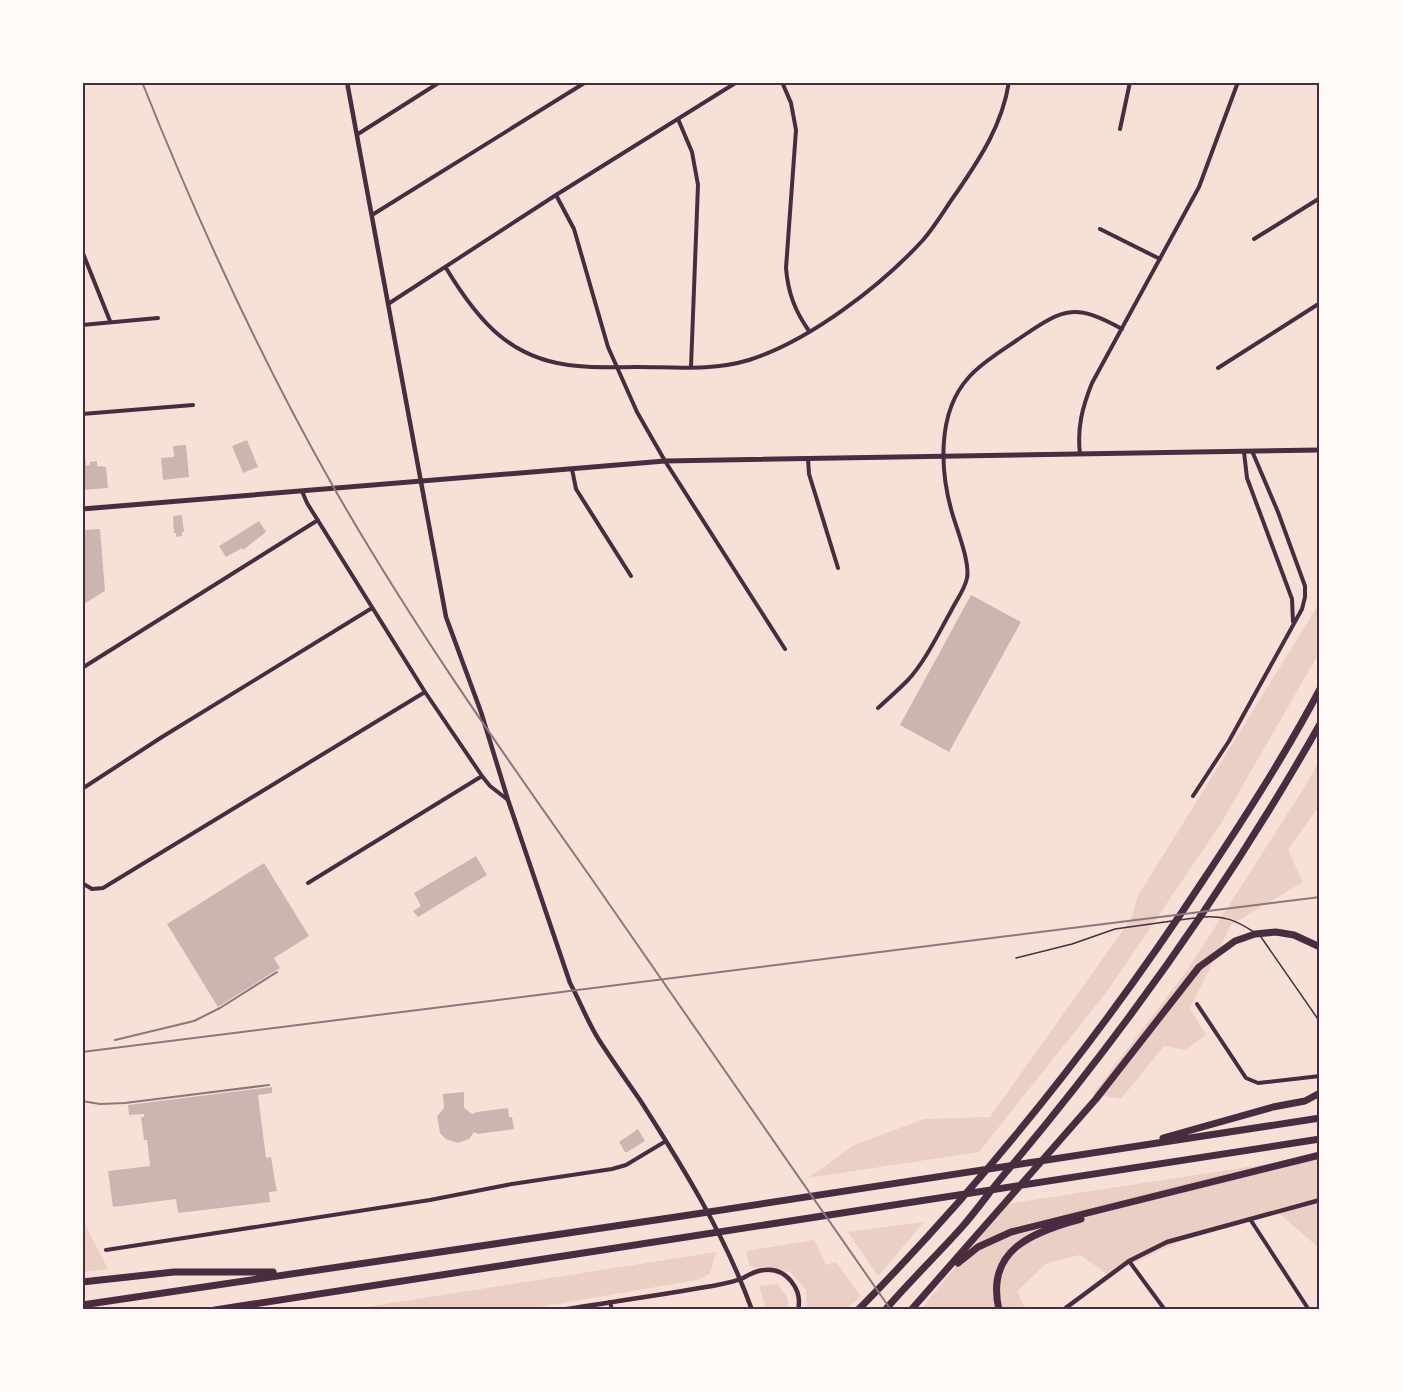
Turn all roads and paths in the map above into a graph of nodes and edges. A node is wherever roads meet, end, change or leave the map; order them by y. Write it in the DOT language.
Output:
graph roads {
  1 [pos="347,82"];
  2 [pos="440,82"];
  3 [pos="586,82"];
  4 [pos="737,82"];
  5 [pos="782,82"];
  6 [pos="1010,82"];
  7 [pos="1130,82"];
  8 [pos="1238,82"];
  9 [pos="678,119"];
  10 [pos="1120,129"];
  11 [pos="358,134"];
  12 [pos="556,195"];
  13 [pos="1320,198"];
  14 [pos="372,215"];
  15 [pos="1100,229"];
  16 [pos="1254,239"];
  17 [pos="82,251"];
  18 [pos="1160,259"];
  19 [pos="446,268"];
  20 [pos="1320,303"];
  21 [pos="387,305"];
  22 [pos="158,318"];
  23 [pos="110,321"];
  24 [pos="82,325"];
  25 [pos="1122,329"];
  26 [pos="810,331"];
  27 [pos="616,367"];
  28 [pos="691,367"];
  29 [pos="1218,368"];
  30 [pos="193,405"];
  31 [pos="82,414"];
  32 [pos="1320,450"];
  33 [pos="1244,452"];
  34 [pos="1252,452"];
  35 [pos="1080,454"];
  36 [pos="943,456"];
  37 [pos="808,458"];
  38 [pos="665,461"];
  39 [pos="572,468"];
  40 [pos="421,480"];
  41 [pos="302,490"];
  42 [pos="82,509"];
  43 [pos="318,520"];
  44 [pos="838,568"];
  45 [pos="631,576"];
  46 [pos="372,608"];
  47 [pos="1292,626"];
  48 [pos="785,649"];
  49 [pos="82,668"];
  50 [pos="1320,689"];
  51 [pos="425,692"];
  52 [pos="878,708"];
  53 [pos="1320,724"];
  54 [pos="482,776"];
  55 [pos="82,789"];
  56 [pos="1193,796"];
  57 [pos="508,800"];
  58 [pos="82,883"];
  59 [pos="308,883"];
  60 [pos="1320,946"];
  61 [pos="1016,958"];
  62 [pos="1197,1004"];
  63 [pos="1320,1022"];
  64 [pos="1320,1076"];
  65 [pos="1320,1093"];
  66 [pos="1320,1118"];
  67 [pos="1320,1139"];
  68 [pos="666,1140"];
  69 [pos="1131,1147"];
  70 [pos="1320,1155"];
  71 [pos="1219,1181"];
  72 [pos="1320,1200"];
  73 [pos="1251,1219"];
  74 [pos="106,1250"];
  75 [pos="1130,1261"];
  76 [pos="297,1273"];
  77 [pos="741,1279"];
  78 [pos="82,1282"];
  79 [pos="610,1302"];
  80 [pos="82,1305"];
  81 [pos="215,1310"];
  82 [pos="560,1310"];
  83 [pos="612,1310"];
  84 [pos="752,1310"];
  85 [pos="798,1310"];
  86 [pos="858,1310"];
  87 [pos="885,1310"];
  88 [pos="911,1310"];
  89 [pos="999,1310"];
  90 [pos="1063,1310"];
  91 [pos="1165,1310"];
  92 [pos="1309,1310"];
  1 -- 11 [label="street"];
  2 -- 11 [label="street"];
  3 -- 14 [label="street"];
  4 -- 9 [label="street"];
  5 -- 26 [label="street"];
  6 -- 26 [label="street"];
  7 -- 10 [label="street"];
  8 -- 18 [label="street"];
  9 -- 12 [label="street"];
  9 -- 28 [label="street"];
  11 -- 14 [label="street"];
  12 -- 19 [label="street"];
  12 -- 27 [label="street"];
  13 -- 16 [label="street"];
  14 -- 21 [label="street"];
  15 -- 18 [label="street"];
  17 -- 23 [label="street"];
  18 -- 25 [label="street"];
  19 -- 21 [label="street"];
  19 -- 27 [label="street"];
  20 -- 29 [label="street"];
  21 -- 40 [label="street"];
  22 -- 23 [label="street"];
  23 -- 24 [label="street"];
  25 -- 35 [label="street"];
  25 -- 36 [label="street"];
  26 -- 28 [label="street"];
  27 -- 28 [label="street"];
  27 -- 38 [label="street"];
  30 -- 31 [label="street"];
  32 -- 34 [label="main road"];
  33 -- 34 [label="main road"];
  33 -- 35 [label="main road"];
  33 -- 47 [label="street"];
  34 -- 47 [label="street"];
  35 -- 36 [label="main road"];
  36 -- 37 [label="main road"];
  36 -- 52 [label="street"];
  37 -- 38 [label="main road"];
  37 -- 44 [label="street"];
  38 -- 39 [label="main road"];
  38 -- 48 [label="street"];
  39 -- 40 [label="main road"];
  39 -- 45 [label="street"];
  40 -- 41 [label="main road"];
  40 -- 57 [label="street"];
  41 -- 42 [label="main road"];
  41 -- 43 [label="street"];
  43 -- 46 [label="street"];
  43 -- 49 [label="street"];
  46 -- 51 [label="street"];
  46 -- 55 [label="street"];
  47 -- 56 [label="street"];
  50 -- 86 [label="highway"];
  51 -- 54 [label="street"];
  51 -- 58 [label="street"];
  53 -- 87 [label="highway"];
  54 -- 57 [label="street"];
  54 -- 59 [label="street"];
  57 -- 68 [label="street"];
  60 -- 88 [label="highway"];
  61 -- 63 [label="lane"];
  62 -- 64 [label="street"];
  65 -- 69 [label="highway"];
  66 -- 69 [label="highway"];
  67 -- 81 [label="highway"];
  68 -- 74 [label="street"];
  68 -- 77 [label="street"];
  69 -- 76 [label="highway"];
  70 -- 71 [label="highway"];
  71 -- 88 [label="highway"];
  71 -- 89 [label="highway"];
  72 -- 73 [label="street"];
  73 -- 75 [label="street"];
  73 -- 92 [label="street"];
  75 -- 90 [label="street"];
  75 -- 91 [label="street"];
  76 -- 78 [label="highway"];
  76 -- 80 [label="highway"];
  77 -- 79 [label="street"];
  77 -- 84 [label="street"];
  77 -- 85 [label="street"];
  79 -- 82 [label="street"];
  79 -- 83 [label="street"];
}
